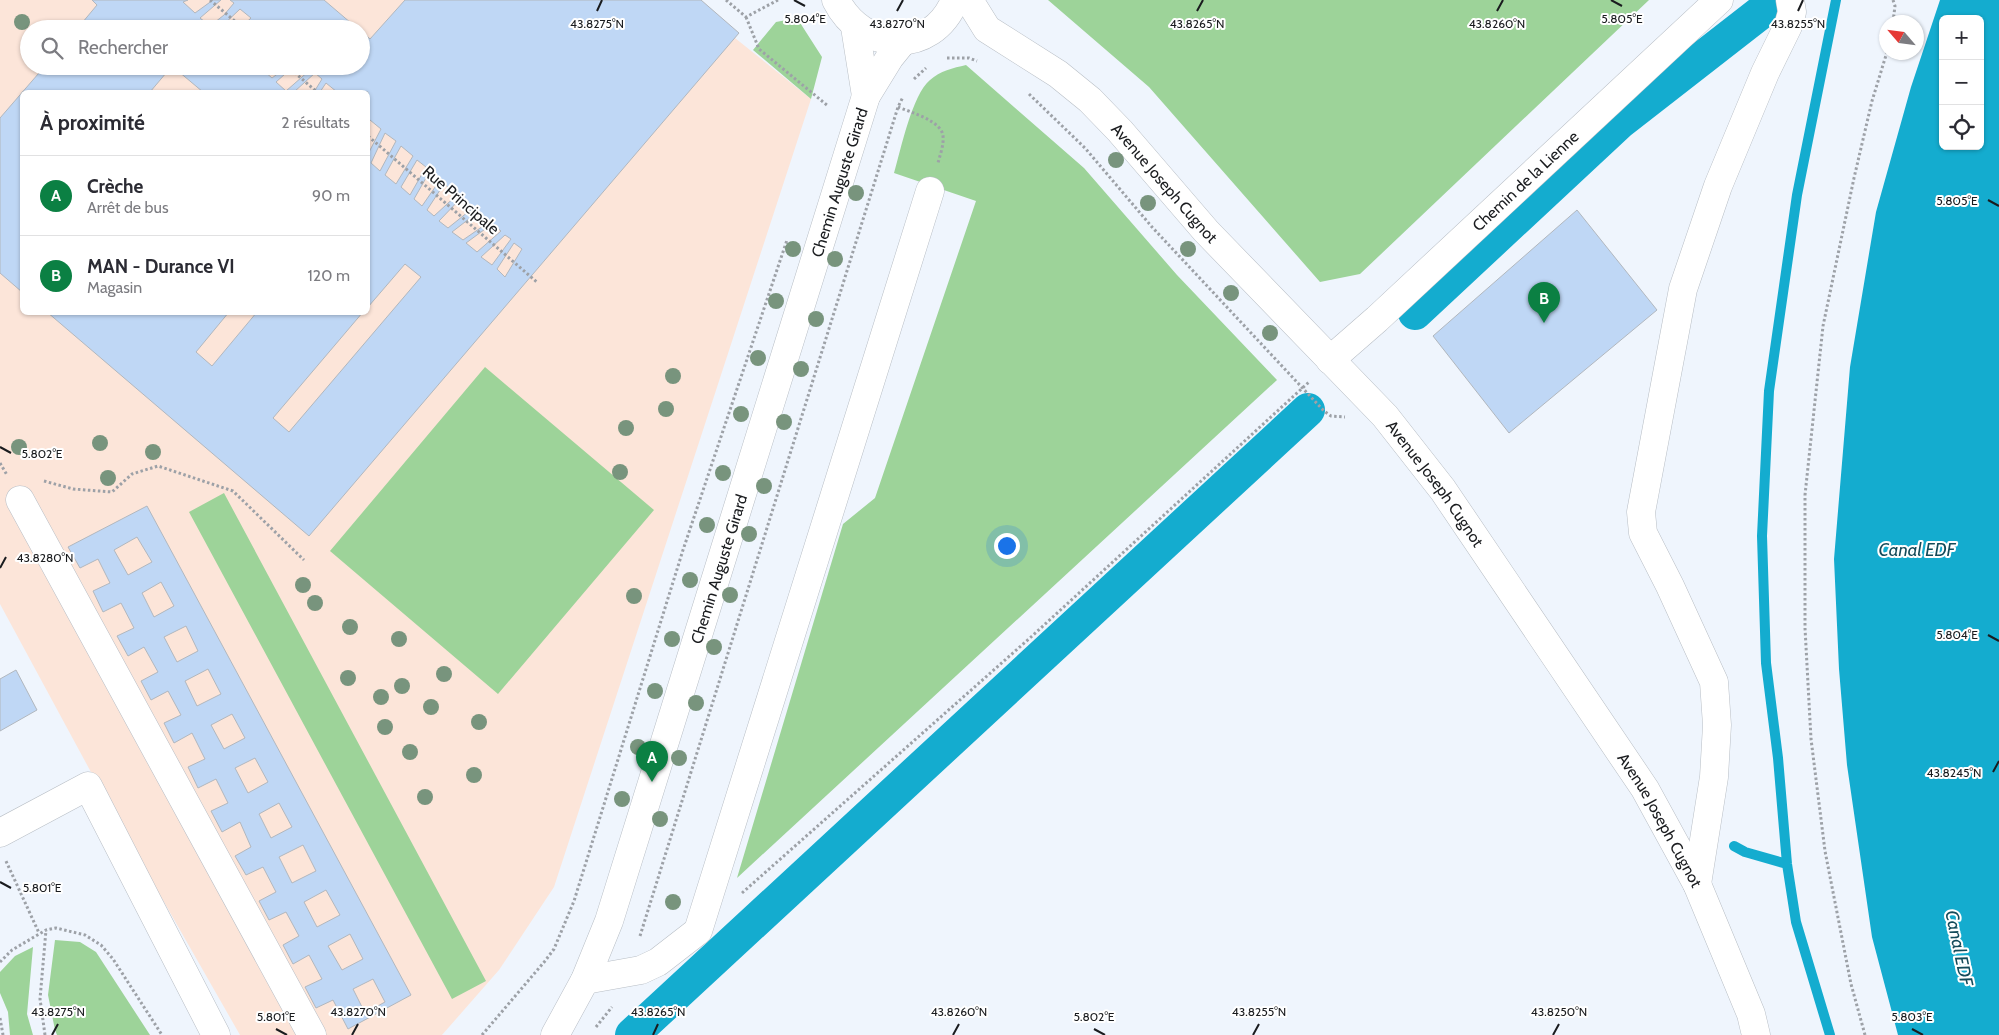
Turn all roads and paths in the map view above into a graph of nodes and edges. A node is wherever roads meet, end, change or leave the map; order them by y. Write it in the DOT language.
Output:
graph roads {
  1 [pos="210,0"];
  2 [pos="726,0"];
  3 [pos="778,0"];
  4 [pos="836,0"];
  5 [pos="955,0"];
  6 [pos="969,0"];
  7 [pos="1719,0"];
  8 [pos="1790,0"];
  9 [pos="1893,0"];
  10 [pos="1894,15"];
  11 [pos="746,17"];
  12 [pos="233,20"];
  13 [pos="855,27"];
  14 [pos="987,29"];
  15 [pos="931,30"];
  16 [pos="902,41"];
  17 [pos="942,58"];
  18 [pos="1885,60"];
  19 [pos="983,63"];
  20 [pos="926,68"];
  21 [pos="297,75"];
  22 [pos="910,84"];
  23 [pos="315,90"];
  24 [pos="906,90"];
  25 [pos="1026,91"];
  26 [pos="866,96"];
  27 [pos="828,106"];
  28 [pos="898,107"];
  29 [pos="370,138"];
  30 [pos="930,190"];
  31 [pos="788,237"];
  32 [pos="538,283"];
  33 [pos="1330,360"];
  34 [pos="1303,388"];
  35 [pos="1349,417"];
  36 [pos="5,470"];
  37 [pos="13,472"];
  38 [pos="39,480"];
  39 [pos="20,500"];
  40 [pos="304,560"];
  41 [pos="2,845"];
  42 [pos="1697,884"];
  43 [pos="736,899"];
  44 [pos="46,930"];
  45 [pos="39,933"];
  46 [pos="0,962"];
  47 [pos="627,974"];
  48 [pos="585,980"];
  49 [pos="0,1018"];
  50 [pos="594,1029"];
  51 [pos="3,1035"];
  52 [pos="45,1035"];
  53 [pos="162,1035"];
  54 [pos="216,1035"];
  55 [pos="312,1035"];
  56 [pos="482,1035"];
  57 [pos="555,1035"];
  58 [pos="1756,1035"];
  59 [pos="1865,1035"];
  1 -- 12 [label="path"];
  2 -- 11 [label="path"];
  3 -- 11 [label="path"];
  4 -- 13 [label="street"];
  5 -- 15 [label="street"];
  6 -- 14 [label="street, Avenue Joseph Cugnot"];
  7 -- 33 [label="street, Chemin de la Lienne"];
  8 -- 42 [label="street"];
  9 -- 10 [label="path"];
  11 -- 27 [label="path"];
  13 -- 16 [label="street"];
  13 -- 26 [label="street, Chemin Auguste Girard"];
  14 -- 15 [label="street"];
  14 -- 33 [label="street, Avenue Joseph Cugnot"];
  15 -- 16 [label="street"];
  16 -- 26 [label="street, Chemin Auguste Girard"];
  17 -- 19 [label="path"];
  18 -- 59 [label="path"];
  20 -- 22 [label="path"];
  21 -- 23 [label="path"];
  24 -- 28 [label="path"];
  25 -- 34 [label="path"];
  26 -- 48 [label="street, Chemin Auguste Girard"];
  28 -- 30 [label="path"];
  28 -- 47 [label="path"];
  29 -- 32 [label="path, Rue Principale"];
  30 -- 47 [label="street"];
  31 -- 56 [label="path"];
  33 -- 34 [label="path"];
  33 -- 42 [label="street, Avenue Joseph Cugnot"];
  34 -- 35 [label="path"];
  34 -- 43 [label="path"];
  36 -- 37 [label="path"];
  38 -- 40 [label="path"];
  39 -- 55 [label="street"];
  41 -- 45 [label="path"];
  41 -- 54 [label="street"];
  42 -- 58 [label="street, Avenue Joseph Cugnot"];
  44 -- 45 [label="path"];
  44 -- 52 [label="path"];
  44 -- 53 [label="path"];
  45 -- 46 [label="path"];
  47 -- 48 [label="street"];
  47 -- 50 [label="path"];
  48 -- 57 [label="street, Chemin Auguste Girard"];
  49 -- 51 [label="path"];
}
